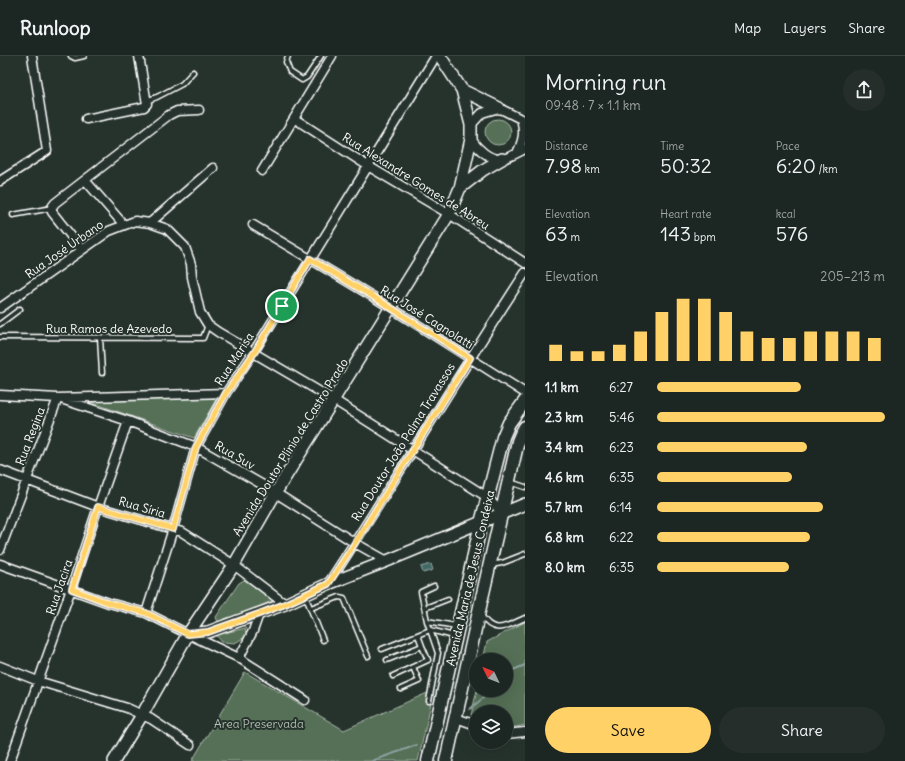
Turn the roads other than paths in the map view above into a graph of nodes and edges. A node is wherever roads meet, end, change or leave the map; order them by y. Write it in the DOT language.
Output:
graph roads {
  1 [pos="32,56"];
  2 [pos="71,56"];
  3 [pos="84,56"];
  4 [pos="139,56"];
  5 [pos="288,56"];
  6 [pos="321,56"];
  7 [pos="332,56"];
  8 [pos="436,56"];
  9 [pos="440,56"];
  10 [pos="193,72"];
  11 [pos="462,90"];
  12 [pos="147,102"];
  13 [pos="499,108"];
  14 [pos="198,110"];
  15 [pos="86,119"];
  16 [pos="295,119"];
  17 [pos="523,120"];
  18 [pos="471,125"];
  19 [pos="471,138"];
  20 [pos="521,151"];
  21 [pos="502,159"];
  22 [pos="368,166"];
  23 [pos="214,168"];
  24 [pos="262,171"];
  25 [pos="85,180"];
  26 [pos="0,181"];
  27 [pos="460,188"];
  28 [pos="52,208"];
  29 [pos="449,214"];
  30 [pos="12,215"];
  31 [pos="150,223"];
  32 [pos="124,225"];
  33 [pos="253,225"];
  34 [pos="82,250"];
  35 [pos="310,259"];
  36 [pos="525,263"];
  37 [pos="525,273"];
  38 [pos="0,308"];
  39 [pos="391,308"];
  40 [pos="20,309"];
  41 [pos="0,324"];
  42 [pos="208,325"];
  43 [pos="0,337"];
  44 [pos="100,337"];
  45 [pos="254,353"];
  46 [pos="470,358"];
  47 [pos="102,373"];
  48 [pos="226,393"];
  49 [pos="525,393"];
  50 [pos="0,395"];
  51 [pos="58,398"];
  52 [pos="334,400"];
  53 [pos="525,401"];
  54 [pos="128,421"];
  55 [pos="525,427"];
  56 [pos="196,447"];
  57 [pos="412,450"];
  58 [pos="0,470"];
  59 [pos="26,481"];
  60 [pos="509,482"];
  61 [pos="525,487"];
  62 [pos="276,492"];
  63 [pos="487,497"];
  64 [pos="525,504"];
  65 [pos="98,507"];
  66 [pos="502,513"];
  67 [pos="481,523"];
  68 [pos="173,529"];
  69 [pos="355,543"];
  70 [pos="0,550"];
  71 [pos="525,554"];
  72 [pos="387,561"];
  73 [pos="0,564"];
  74 [pos="234,565"];
  75 [pos="489,566"];
  76 [pos="328,584"];
  77 [pos="434,586"];
  78 [pos="467,587"];
  79 [pos="72,589"];
  80 [pos="305,595"];
  81 [pos="448,599"];
  82 [pos="285,604"];
  83 [pos="480,606"];
  84 [pos="311,608"];
  85 [pos="425,608"];
  86 [pos="146,613"];
  87 [pos="259,614"];
  88 [pos="525,618"];
  89 [pos="426,621"];
  90 [pos="430,630"];
  91 [pos="458,631"];
  92 [pos="188,634"];
  93 [pos="418,635"];
  94 [pos="323,640"];
  95 [pos="422,646"];
  96 [pos="382,649"];
  97 [pos="453,651"];
  98 [pos="470,653"];
  99 [pos="368,656"];
  100 [pos="469,656"];
  101 [pos="239,658"];
  102 [pos="387,660"];
  103 [pos="0,666"];
  104 [pos="413,667"];
  105 [pos="393,676"];
  106 [pos="38,681"];
  107 [pos="401,689"];
  108 [pos="305,700"];
  109 [pos="428,701"];
  110 [pos="142,715"];
  111 [pos="456,718"];
  112 [pos="469,723"];
  113 [pos="525,732"];
  114 [pos="513,733"];
  115 [pos="190,745"];
  116 [pos="10,761"];
  117 [pos="114,761"];
  118 [pos="428,761"];
  119 [pos="446,761"];
  1 -- 26 [label="street"];
  2 -- 3 [label="lane"];
  4 -- 12 [label="street"];
  5 -- 6 [label="lane"];
  7 -- 16 [label="street"];
  8 -- 22 [label="street, Rua Marisa"];
  9 -- 11 [label="street, Avenida Doutor Plínio de Castro Prado"];
  10 -- 12 [label="lane"];
  11 -- 13 [label="street"];
  11 -- 18 [label="street, Avenida Doutor Plínio de Castro Prado"];
  12 -- 15 [label="street"];
  13 -- 17 [label="street"];
  13 -- 18 [label="street"];
  14 -- 25 [label="street"];
  16 -- 22 [label="street, Rua Alexandre Gomes de Abreu"];
  16 -- 24 [label="street"];
  17 -- 20 [label="street"];
  18 -- 19 [label="street, Avenida Doutor Plínio de Castro Prado"];
  19 -- 21 [label="street"];
  19 -- 27 [label="street, Avenida Doutor Plínio de Castro Prado"];
  20 -- 21 [label="street"];
  21 -- 27 [label="street"];
  22 -- 29 [label="street, Rua Alexandre Gomes de Abreu"];
  22 -- 35 [label="street, Rua Marisa"];
  23 -- 31 [label="street"];
  25 -- 28 [label="street"];
  25 -- 32 [label="street"];
  27 -- 29 [label="street, Avenida Doutor Plínio de Castro Prado"];
  28 -- 30 [label="lane"];
  28 -- 34 [label="street"];
  29 -- 36 [label="street, Rua Alexandre Gomes de Abreu"];
  29 -- 39 [label="street, Avenida Doutor Plínio de Castro Prado"];
  31 -- 32 [label="street, Rua José Urbano"];
  31 -- 42 [label="street, Rua José Urbano"];
  32 -- 34 [label="street, Rua José Urbano"];
  33 -- 35 [label="street, Rua José Cagnolatti"];
  34 -- 38 [label="street, Rua José Urbano"];
  35 -- 39 [label="street, Rua José Cagnolatti"];
  35 -- 45 [label="street, Rua Marisa"];
  37 -- 46 [label="street, Rua Doutor João Palma Travassos"];
  39 -- 46 [label="street, Rua José Cagnolatti"];
  39 -- 52 [label="street, Avenida Doutor Plínio de Castro Prado"];
  40 -- 41 [label="lane"];
  42 -- 44 [label="lane, Rua Ramos de Azevedo"];
  42 -- 45 [label="street, Rua José Urbano"];
  43 -- 44 [label="lane, Rua Ramos de Azevedo"];
  44 -- 47 [label="lane"];
  45 -- 48 [label="street, Rua Marisa"];
  45 -- 52 [label="street, Rua José Urbano"];
  46 -- 49 [label="street, Rua José Cagnolatti"];
  46 -- 57 [label="street, Rua Doutor João Palma Travassos"];
  48 -- 51 [label="street"];
  48 -- 56 [label="street, Rua Marisa"];
  50 -- 51 [label="street"];
  51 -- 54 [label="street, Rua Suv"];
  51 -- 59 [label="street, Rua Regina"];
  52 -- 57 [label="street, Rua José Urbano"];
  52 -- 62 [label="street, Avenida Doutor Plínio de Castro Prado"];
  53 -- 63 [label="main road, Avenida Maria de Jesus Condeixa"];
  54 -- 56 [label="street, Rua Suv"];
  54 -- 65 [label="street, Rua Jacira"];
  55 -- 60 [label="main road, Avenida Maria de Jesus Condeixa"];
  56 -- 62 [label="street, Rua Suv"];
  56 -- 68 [label="street, Rua Marisa"];
  57 -- 63 [label="street, Rua José Urbano"];
  57 -- 69 [label="street, Rua Doutor João Palma Travassos"];
  58 -- 59 [label="street, Rua Síria"];
  59 -- 65 [label="street, Rua Síria"];
  59 -- 70 [label="street, Rua Regina"];
  60 -- 61 [label="lane"];
  60 -- 66 [label="main road, Avenida Maria de Jesus Condeixa"];
  62 -- 69 [label="street, Rua Suv"];
  62 -- 74 [label="street, Avenida Doutor Plínio de Castro Prado"];
  63 -- 66 [label="street, Rua José Urbano"];
  63 -- 67 [label="main road, Avenida Maria de Jesus Condeixa"];
  64 -- 66 [label="street"];
  65 -- 68 [label="street, Rua Síria"];
  65 -- 79 [label="street, Rua Jacira"];
  66 -- 67 [label="street"];
  66 -- 75 [label="main road, Avenida Maria de Jesus Condeixa"];
  67 -- 72 [label="street"];
  67 -- 78 [label="main road, Avenida Maria de Jesus Condeixa"];
  68 -- 74 [label="street, Rua Síria"];
  68 -- 86 [label="street, Rua Marisa"];
  69 -- 72 [label="street, Rua Suv"];
  69 -- 76 [label="street, Rua Doutor João Palma Travassos"];
  71 -- 75 [label="lane"];
  72 -- 76 [label="street"];
  73 -- 79 [label="street"];
  74 -- 82 [label="street, Rua Síria"];
  74 -- 92 [label="street, Avenida Doutor Plínio de Castro Prado"];
  75 -- 83 [label="main road, Avenida Maria de Jesus Condeixa"];
  76 -- 80 [label="street"];
  77 -- 85 [label="lane"];
  78 -- 83 [label="main road"];
  78 -- 91 [label="main road, Avenida Maria de Jesus Condeixa"];
  79 -- 86 [label="street"];
  79 -- 106 [label="street, Rua Jacira"];
  80 -- 82 [label="street"];
  80 -- 84 [label="lane"];
  81 -- 85 [label="lane"];
  82 -- 87 [label="street"];
  83 -- 88 [label="lane"];
  83 -- 98 [label="main road, Avenida Maria de Jesus Condeixa"];
  84 -- 94 [label="lane"];
  84 -- 99 [label="lane"];
  85 -- 89 [label="lane"];
  86 -- 92 [label="street"];
  87 -- 92 [label="street"];
  87 -- 101 [label="street"];
  89 -- 90 [label="lane"];
  89 -- 91 [label="lane"];
  90 -- 91 [label="lane"];
  90 -- 93 [label="lane"];
  90 -- 109 [label="lane"];
  91 -- 97 [label="main road, Avenida Maria de Jesus Condeixa"];
  92 -- 101 [label="street"];
  92 -- 110 [label="street, Avenida Doutor Plínio de Castro Prado"];
  93 -- 95 [label="lane"];
  93 -- 96 [label="lane"];
  95 -- 102 [label="lane"];
  95 -- 104 [label="lane"];
  97 -- 100 [label="main road"];
  97 -- 118 [label="main road, Avenida Maria de Jesus Condeixa"];
  100 -- 111 [label="main road, Avenida Maria de Jesus Condeixa"];
  101 -- 108 [label="street"];
  103 -- 106 [label="street"];
  104 -- 105 [label="lane"];
  104 -- 107 [label="lane"];
  106 -- 110 [label="street"];
  106 -- 116 [label="street, Rua Jacira"];
  110 -- 115 [label="street"];
  110 -- 117 [label="street, Avenida Doutor Plínio de Castro Prado"];
  111 -- 112 [label="street"];
  111 -- 119 [label="main road, Avenida Maria de Jesus Condeixa"];
  113 -- 114 [label="street"];
}
